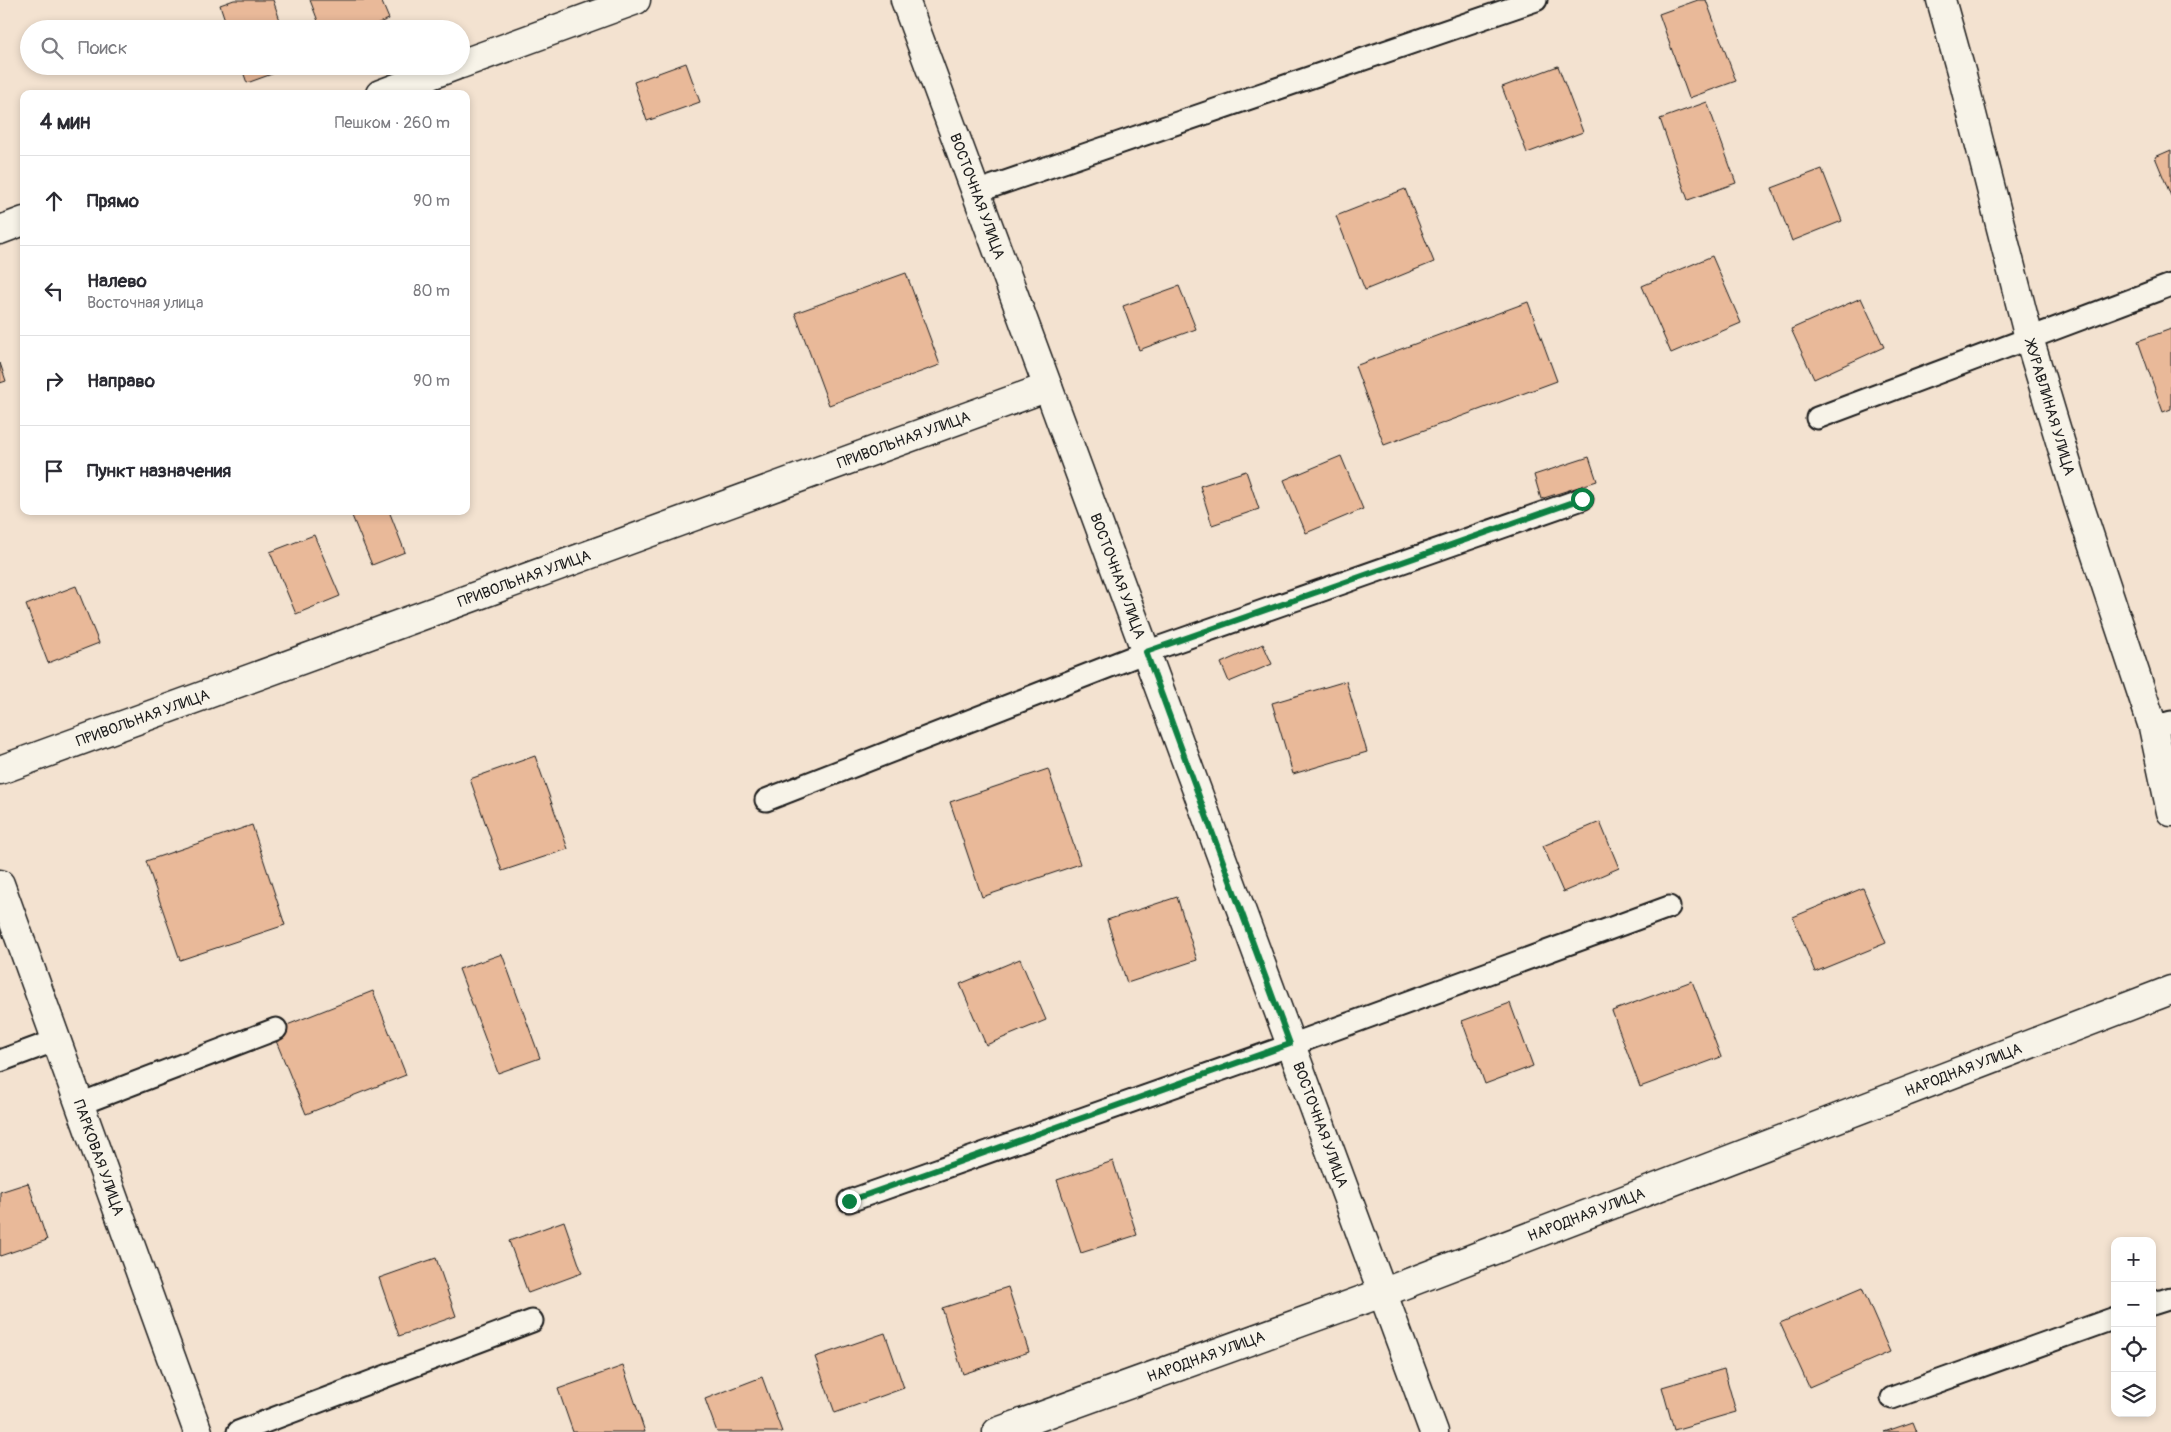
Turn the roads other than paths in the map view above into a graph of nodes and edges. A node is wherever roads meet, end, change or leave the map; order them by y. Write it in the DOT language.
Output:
graph roads {
  1 [pos="636,0"];
  2 [pos="905,0"];
  3 [pos="1536,0"];
  4 [pos="1941,0"];
  5 [pos="470,61"];
  6 [pos="431,75"];
  7 [pos="391,90"];
  8 [pos="976,192"];
  9 [pos="20,222"];
  10 [pos="0,230"];
  11 [pos="2171,285"];
  12 [pos="2029,338"];
  13 [pos="1048,387"];
  14 [pos="1817,418"];
  15 [pos="1582,499"];
  16 [pos="1146,652"];
  17 [pos="2162,724"];
  18 [pos="0,770"];
  19 [pos="766,800"];
  20 [pos="2171,812"];
  21 [pos="0,884"];
  22 [pos="1669,907"];
  23 [pos="2171,990"];
  24 [pos="276,1029"];
  25 [pos="57,1040"];
  26 [pos="1290,1044"];
  27 [pos="0,1061"];
  28 [pos="80,1104"];
  29 [pos="849,1201"];
  30 [pos="1382,1293"];
  31 [pos="2171,1298"];
  32 [pos="2156,1303"];
  33 [pos="2111,1319"];
  34 [pos="532,1321"];
  35 [pos="1892,1398"];
  36 [pos="198,1432"];
  37 [pos="238,1432"];
  38 [pos="997,1432"];
  39 [pos="1434,1432"];
  1 -- 5 [label="street"];
  2 -- 8 [label="street, ВОСТОЧНАЯ УЛИЦА"];
  3 -- 8 [label="lane"];
  4 -- 12 [label="street, ЖУРАВЛИНАЯ УЛИЦА"];
  6 -- 7 [label="street"];
  8 -- 13 [label="street, ВОСТОЧНАЯ УЛИЦА"];
  9 -- 10 [label="street"];
  11 -- 12 [label="lane"];
  12 -- 14 [label="lane"];
  12 -- 17 [label="street, ЖУРАВЛИНАЯ УЛИЦА"];
  13 -- 16 [label="street, ВОСТОЧНАЯ УЛИЦА"];
  13 -- 18 [label="street, ПРИВОЛЬНАЯ УЛИЦА"];
  15 -- 16 [label="lane"];
  16 -- 19 [label="lane"];
  16 -- 26 [label="street, ВОСТОЧНАЯ УЛИЦА"];
  17 -- 20 [label="street, ЖУРАВЛИНАЯ УЛИЦА"];
  21 -- 25 [label="street, ПАРКОВАЯ УЛИЦА"];
  22 -- 26 [label="lane"];
  23 -- 30 [label="street, НАРОДНАЯ УЛИЦА"];
  24 -- 28 [label="lane"];
  25 -- 27 [label="lane"];
  25 -- 28 [label="street, ПАРКОВАЯ УЛИЦА"];
  26 -- 29 [label="lane"];
  26 -- 30 [label="street, ВОСТОЧНАЯ УЛИЦА"];
  28 -- 36 [label="street, ПАРКОВАЯ УЛИЦА"];
  30 -- 38 [label="street, НАРОДНАЯ УЛИЦА"];
  30 -- 39 [label="street, ВОСТОЧНАЯ УЛИЦА"];
  31 -- 32 [label="lane"];
  33 -- 35 [label="lane"];
  34 -- 37 [label="lane"];
}
